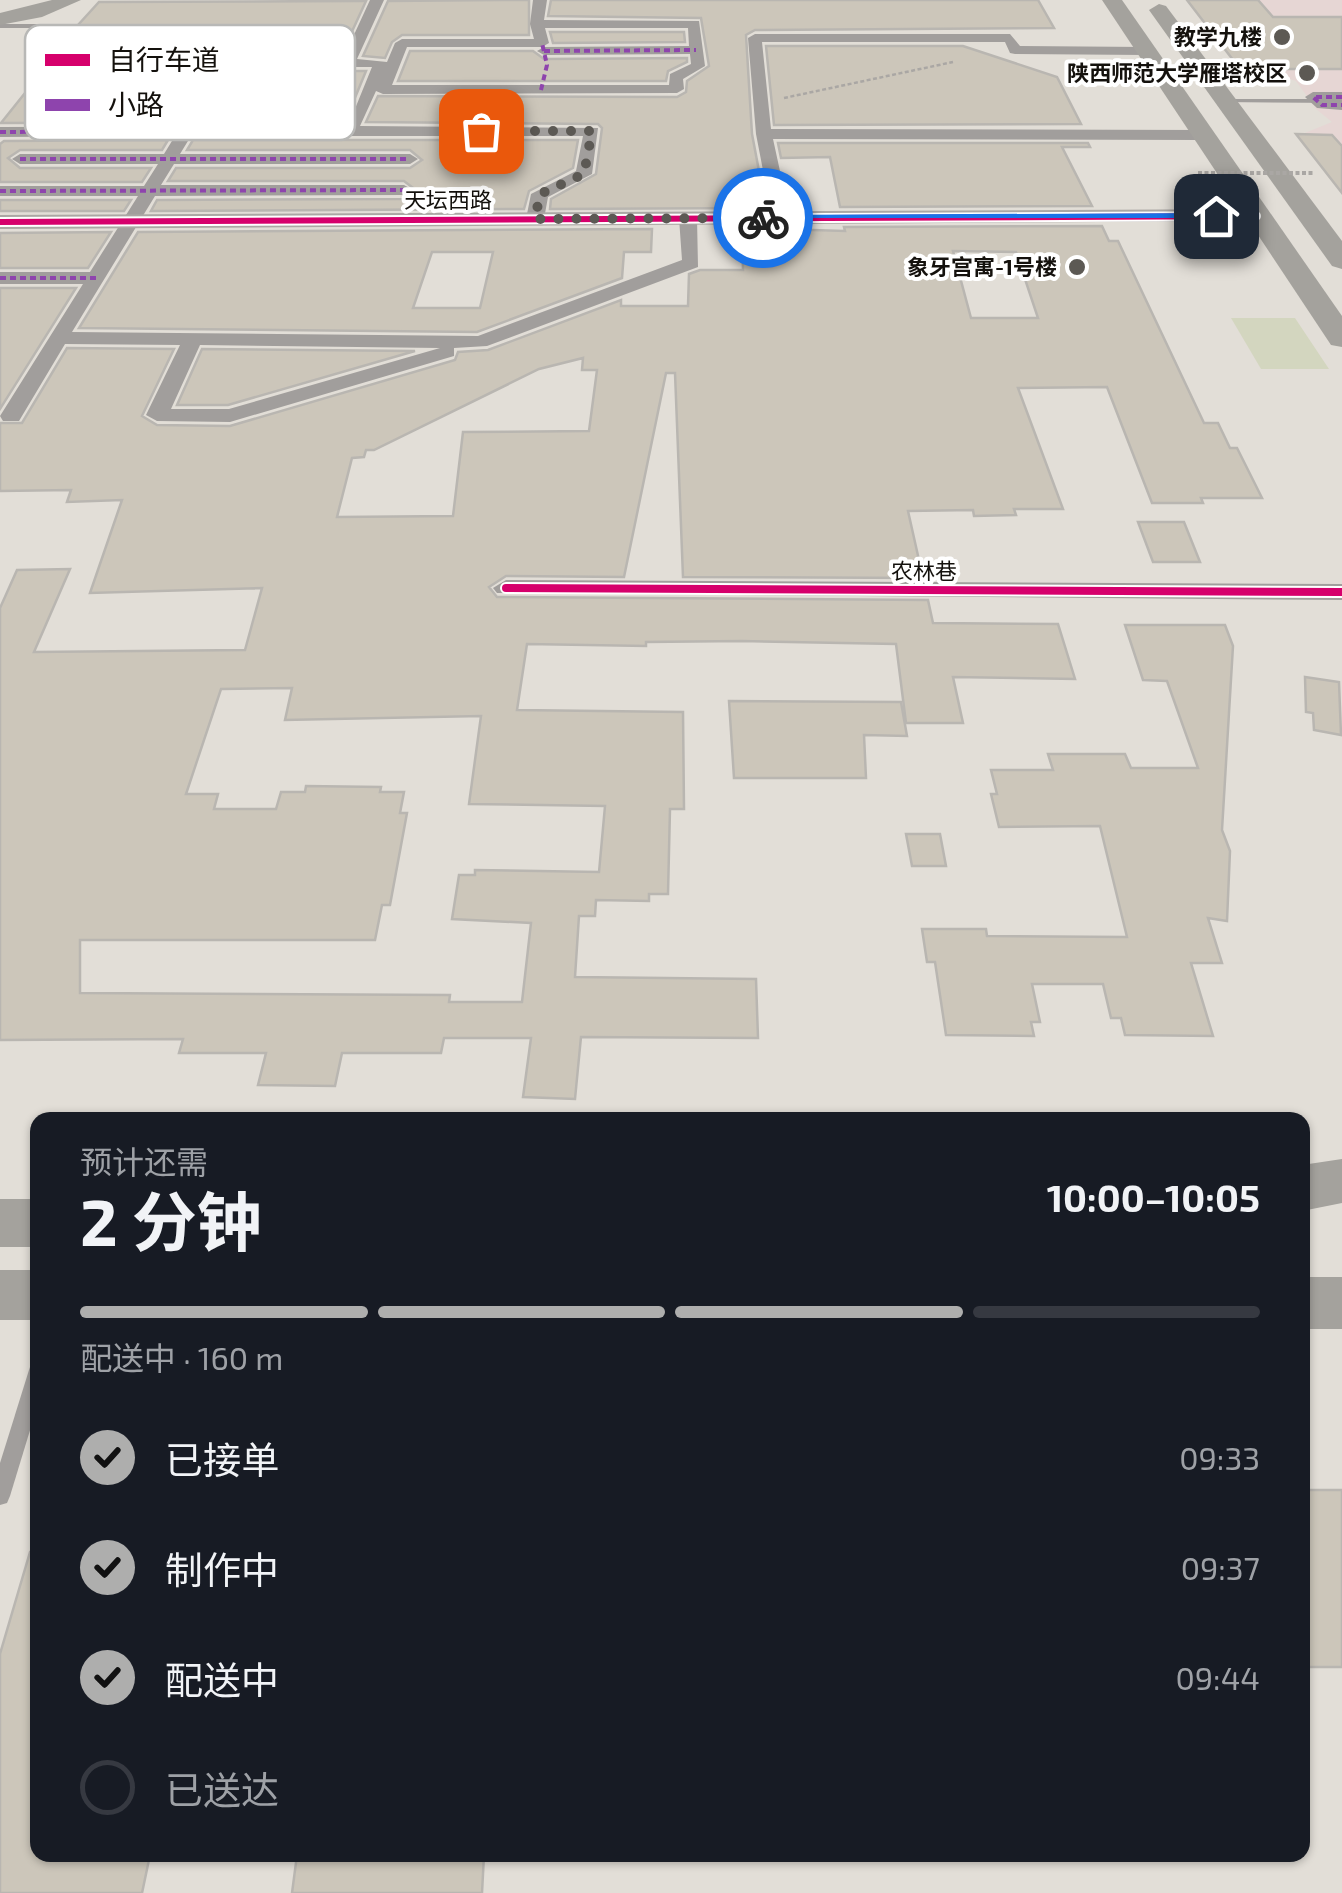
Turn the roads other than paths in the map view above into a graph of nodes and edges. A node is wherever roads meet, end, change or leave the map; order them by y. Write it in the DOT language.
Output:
graph roads {
  1 [pos="71,0"];
  2 [pos="377,0"];
  3 [pos="540,0"];
  4 [pos="1112,0"];
  5 [pos="1152,0"];
  6 [pos="0,23"];
  7 [pos="537,24"];
  8 [pos="35,25"];
  9 [pos="543,47"];
  10 [pos="355,48"];
  11 [pos="696,50"];
  12 [pos="1146,50"];
  13 [pos="355,63"];
  14 [pos="541,90"];
  15 [pos="1223,100"];
  16 [pos="1318,101"];
  17 [pos="1342,101"];
  18 [pos="355,122"];
  19 [pos="355,131"];
  20 [pos="0,132"];
  21 [pos="25,132"];
  22 [pos="764,134"];
  23 [pos="1203,135"];
  24 [pos="181,140"];
  25 [pos="170,158"];
  26 [pos="20,159"];
  27 [pos="410,159"];
  28 [pos="152,190"];
  29 [pos="404,190"];
  30 [pos="0,191"];
  31 [pos="1256,216"];
  32 [pos="688,218"];
  33 [pos="781,218"];
  34 [pos="535,219"];
  35 [pos="0,222"];
  36 [pos="133,222"];
  37 [pos="1340,254"];
  38 [pos="0,278"];
  39 [pos="98,278"];
  40 [pos="60,338"];
  41 [pos="1342,338"];
  42 [pos="192,339"];
  43 [pos="480,342"];
  44 [pos="12,416"];
  45 [pos="506,588"];
  46 [pos="1342,592"];
  47 [pos="1342,1181"];
  48 [pos="1310,1187"];
  49 [pos="1310,1220"];
  50 [pos="1342,1220"];
  51 [pos="0,1223"];
  52 [pos="30,1223"];
  53 [pos="0,1295"];
  54 [pos="30,1295"];
  55 [pos="1310,1303"];
  56 [pos="1342,1303"];
  57 [pos="30,1397"];
  58 [pos="0,1496"];
  1 -- 6 [label="main road"];
  2 -- 10 [label="street"];
  3 -- 7 [label="street"];
  4 -- 12 [label="main road"];
  5 -- 15 [label="main road"];
  6 -- 8 [label="lane"];
  7 -- 9 [label="street"];
  7 -- 11 [label="street"];
  9 -- 11 [label="street"];
  9 -- 14 [label="street"];
  9 -- 14 [label="street"];
  11 -- 14 [label="street"];
  12 -- 22 [label="street"];
  12 -- 23 [label="main road"];
  13 -- 18 [label="street"];
  15 -- 16 [label="lane"];
  15 -- 37 [label="main road"];
  16 -- 17 [label="street"];
  19 -- 34 [label="street"];
  20 -- 21 [label="street"];
  22 -- 23 [label="street"];
  22 -- 33 [label="street"];
  23 -- 31 [label="main road"];
  24 -- 25 [label="street"];
  25 -- 26 [label="street"];
  25 -- 27 [label="street"];
  25 -- 28 [label="street"];
  28 -- 29 [label="street"];
  28 -- 30 [label="street"];
  28 -- 36 [label="street"];
  31 -- 33 [label="street, 天坛西路"];
  31 -- 41 [label="main road"];
  32 -- 33 [label="street, 天坛西路"];
  32 -- 34 [label="street, 天坛西路"];
  32 -- 43 [label="street"];
  34 -- 36 [label="street, 天坛西路"];
  35 -- 36 [label="street, 天坛西路"];
  36 -- 39 [label="street"];
  38 -- 39 [label="street"];
  39 -- 40 [label="street"];
  40 -- 42 [label="street"];
  40 -- 44 [label="street"];
  42 -- 43 [label="street"];
  42 -- 43 [label="street"];
  45 -- 46 [label="street, 农林巷"];
  47 -- 48 [label="main road"];
  49 -- 50 [label="main road"];
  51 -- 52 [label="main road"];
  53 -- 54 [label="main road"];
  55 -- 56 [label="main road"];
  57 -- 58 [label="lane"];
}
